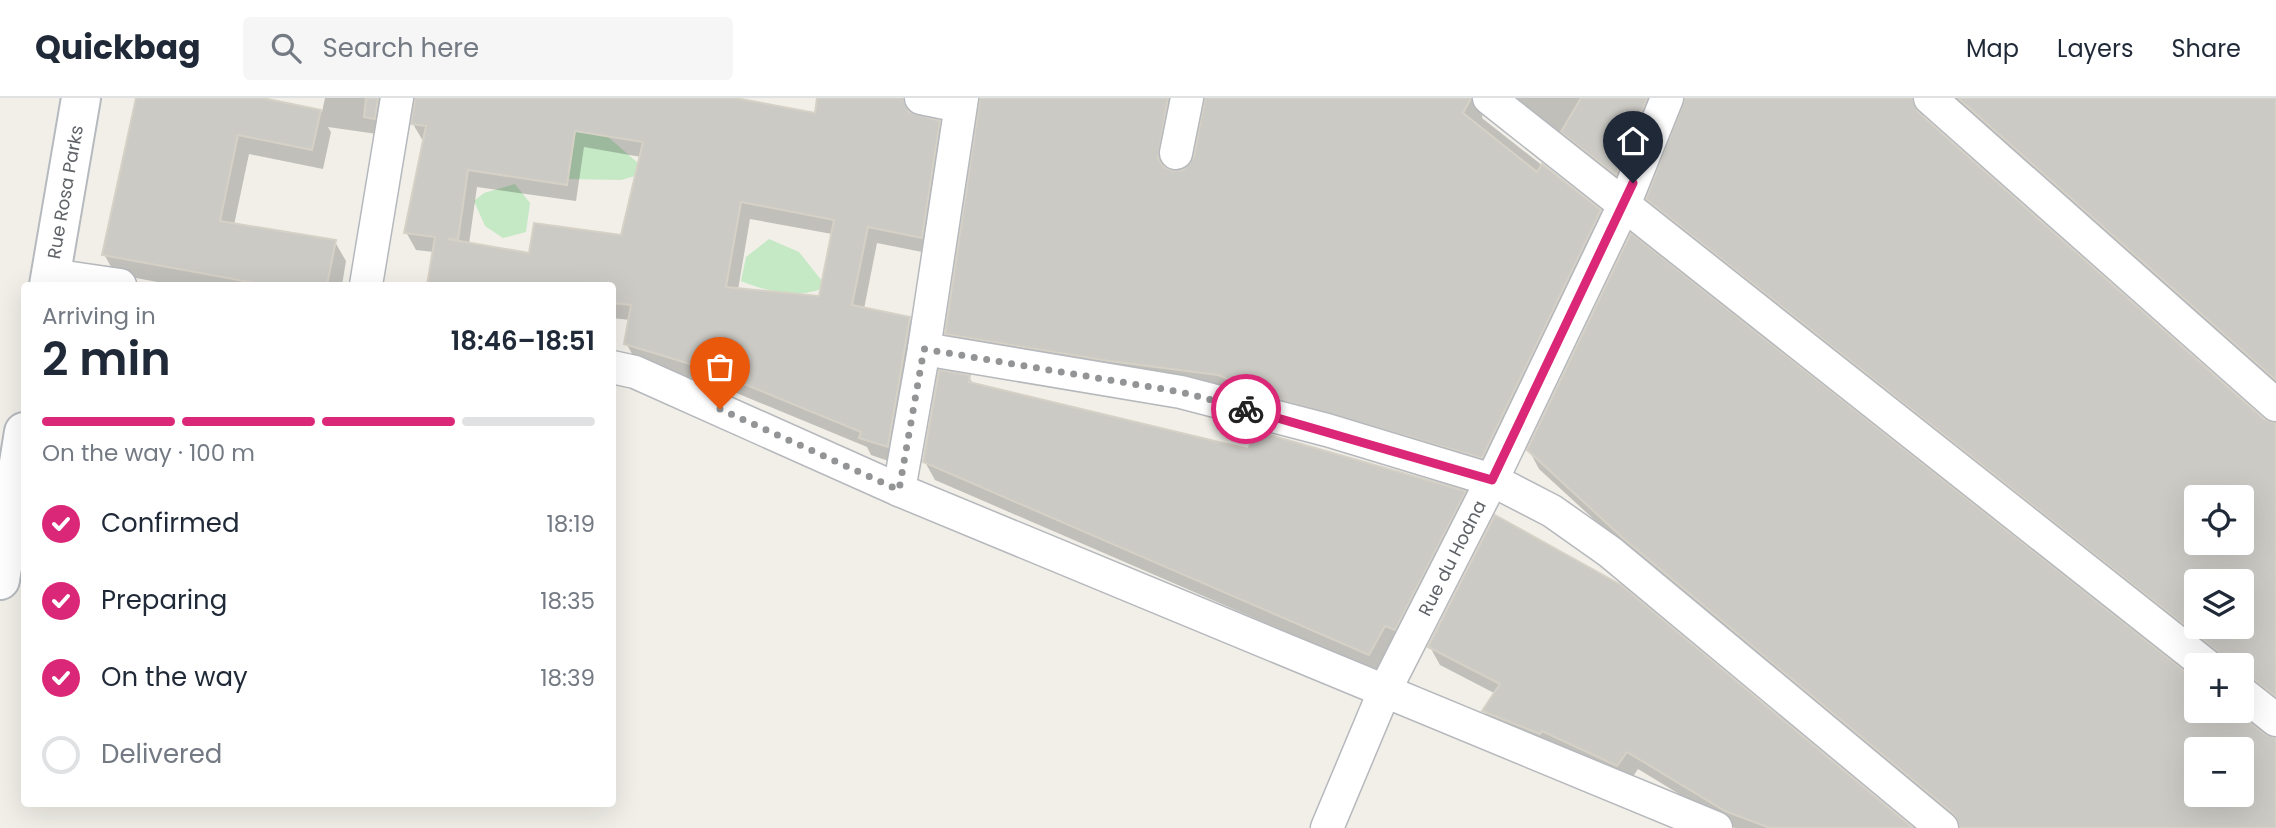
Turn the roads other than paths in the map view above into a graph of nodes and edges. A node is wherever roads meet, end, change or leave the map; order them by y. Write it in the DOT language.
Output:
graph roads {
  1 [pos="81,98"];
  2 [pos="397,98"];
  3 [pos="920,98"];
  4 [pos="1187,98"];
  5 [pos="1489,98"];
  6 [pos="1667,98"];
  7 [pos="1930,98"];
  8 [pos="961,102"];
  9 [pos="1176,153"];
  10 [pos="1624,205"];
  11 [pos="50,280"];
  12 [pos="78,282"];
  13 [pos="366,282"];
  14 [pos="924,349"];
  15 [pos="616,368"];
  16 [pos="2276,405"];
  17 [pos="21,450"];
  18 [pos="1492,480"];
  19 [pos="899,490"];
  20 [pos="0,580"];
  21 [pos="2191,653"];
  22 [pos="1384,692"];
  23 [pos="2254,703"];
  24 [pos="2276,720"];
  25 [pos="1327,828"];
  26 [pos="1716,828"];
  27 [pos="1942,828"];
  1 -- 11 [label="main road, Rue Rosa Parks"];
  2 -- 13 [label="street"];
  3 -- 8 [label="street"];
  4 -- 9 [label="street"];
  5 -- 10 [label="street"];
  6 -- 10 [label="street, Rue du Hodna"];
  7 -- 16 [label="street"];
  8 -- 14 [label="street"];
  10 -- 18 [label="street, Rue du Hodna"];
  10 -- 21 [label="street"];
  11 -- 12 [label="street"];
  14 -- 18 [label="street"];
  14 -- 19 [label="street"];
  15 -- 19 [label="street"];
  17 -- 20 [label="main road"];
  18 -- 22 [label="street, Rue du Hodna"];
  18 -- 27 [label="street"];
  19 -- 22 [label="street"];
  22 -- 25 [label="street, Rue du Hodna"];
  22 -- 26 [label="street"];
  23 -- 24 [label="street"];
}
